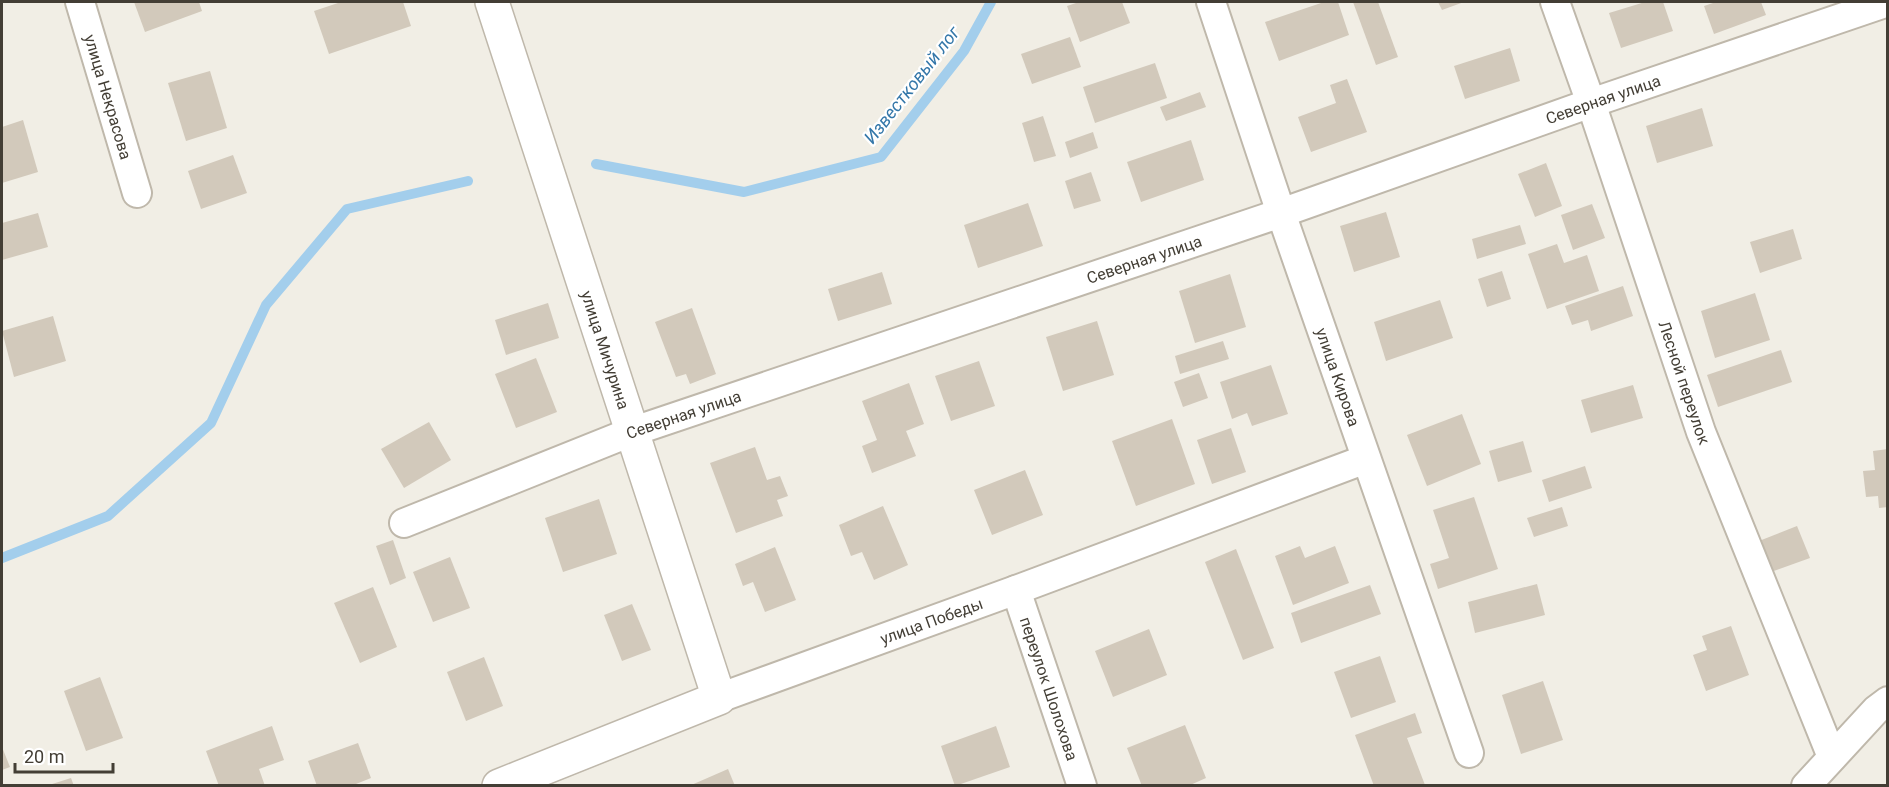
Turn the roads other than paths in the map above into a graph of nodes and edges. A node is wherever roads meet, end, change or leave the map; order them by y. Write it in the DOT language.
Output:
graph roads {
  1 [pos="80,2"];
  2 [pos="492,2"];
  3 [pos="1211,2"];
  4 [pos="1555,2"];
  5 [pos="1887,2"];
  6 [pos="1591,103"];
  7 [pos="137,193"];
  8 [pos="1281,213"];
  9 [pos="632,432"];
  10 [pos="1365,459"];
  11 [pos="404,523"];
  12 [pos="1016,590"];
  13 [pos="719,698"];
  14 [pos="1887,701"];
  15 [pos="1469,753"];
  16 [pos="1832,757"];
  17 [pos="499,786"];
  18 [pos="1082,786"];
  19 [pos="1806,786"];
  1 -- 7 [label="street, улица Некрасова"];
  2 -- 9 [label="street, улица Мичурина"];
  3 -- 8 [label="street, улица Кирова"];
  4 -- 6 [label="street, Лесной переулок"];
  5 -- 6 [label="street, Северная улица"];
  6 -- 8 [label="street, Северная улица"];
  6 -- 16 [label="street, Лесной переулок"];
  8 -- 9 [label="street, Северная улица"];
  8 -- 10 [label="street, улица Кирова"];
  9 -- 11 [label="street, Северная улица"];
  9 -- 13 [label="street, улица Мичурина"];
  10 -- 12 [label="street, улица Победы"];
  10 -- 15 [label="street, улица Кирова"];
  12 -- 13 [label="street, улица Победы"];
  12 -- 18 [label="street, переулок Шолохова"];
  13 -- 17 [label="street, улица Победы"];
  14 -- 16 [label="street"];
  16 -- 19 [label="street"];
}
